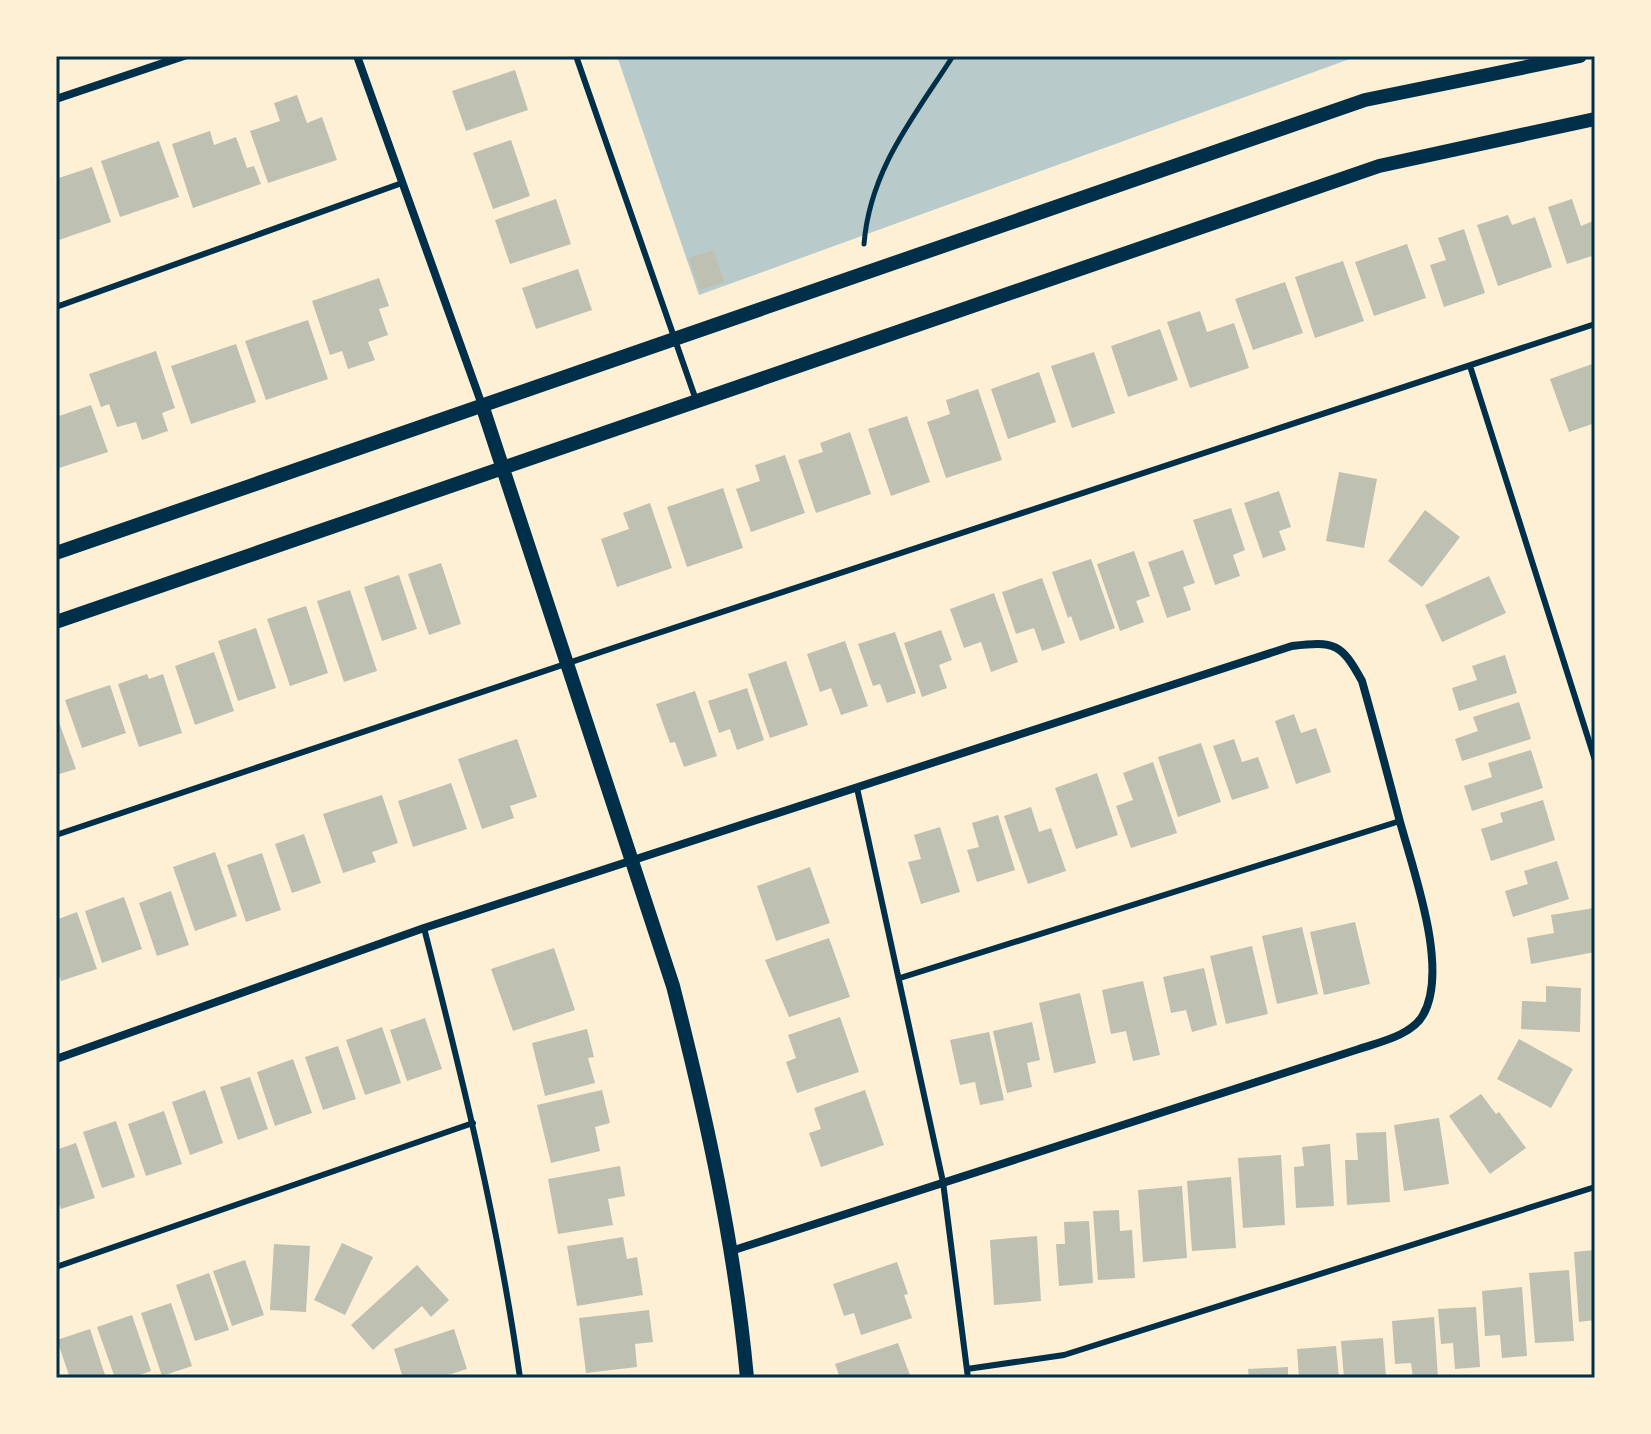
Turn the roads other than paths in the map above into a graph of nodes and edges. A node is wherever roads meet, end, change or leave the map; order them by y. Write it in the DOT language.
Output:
graph roads {
  1 [pos="184,56"];
  2 [pos="357,56"];
  3 [pos="576,56"];
  4 [pos="1580,56"];
  5 [pos="56,99"];
  6 [pos="1595,119"];
  7 [pos="402,183"];
  8 [pos="56,307"];
  9 [pos="1595,324"];
  10 [pos="674,337"];
  11 [pos="1470,366"];
  12 [pos="696,400"];
  13 [pos="482,405"];
  14 [pos="501,467"];
  15 [pos="56,553"];
  16 [pos="56,622"];
  17 [pos="566,664"];
  18 [pos="1595,760"];
  19 [pos="857,788"];
  20 [pos="1400,821"];
  21 [pos="56,835"];
  22 [pos="631,859"];
  23 [pos="424,928"];
  24 [pos="900,978"];
  25 [pos="56,1059"];
  26 [pos="473,1123"];
  27 [pos="943,1182"];
  28 [pos="1595,1187"];
  29 [pos="731,1251"];
  30 [pos="56,1267"];
  31 [pos="967,1369"];
  32 [pos="520,1378"];
  33 [pos="747,1378"];
  34 [pos="968,1378"];
  1 -- 5 [label="street"];
  2 -- 7 [label="street"];
  3 -- 10 [label="lane"];
  4 -- 10 [label="street"];
  6 -- 12 [label="street"];
  7 -- 8 [label="lane"];
  7 -- 13 [label="street"];
  9 -- 11 [label="lane"];
  10 -- 12 [label="lane"];
  10 -- 13 [label="street"];
  11 -- 17 [label="lane"];
  11 -- 18 [label="lane"];
  12 -- 14 [label="street"];
  13 -- 14 [label="street"];
  13 -- 15 [label="street"];
  14 -- 16 [label="street"];
  14 -- 17 [label="street"];
  17 -- 21 [label="lane"];
  17 -- 22 [label="street"];
  19 -- 20 [label="street"];
  19 -- 22 [label="street"];
  19 -- 24 [label="lane"];
  20 -- 24 [label="lane"];
  20 -- 27 [label="street"];
  22 -- 23 [label="street"];
  22 -- 29 [label="street"];
  23 -- 25 [label="street"];
  23 -- 26 [label="lane"];
  24 -- 27 [label="lane"];
  26 -- 30 [label="lane"];
  26 -- 32 [label="lane"];
  27 -- 29 [label="street"];
  27 -- 31 [label="lane"];
  28 -- 31 [label="lane"];
  29 -- 33 [label="street"];
  31 -- 34 [label="lane"];
}
